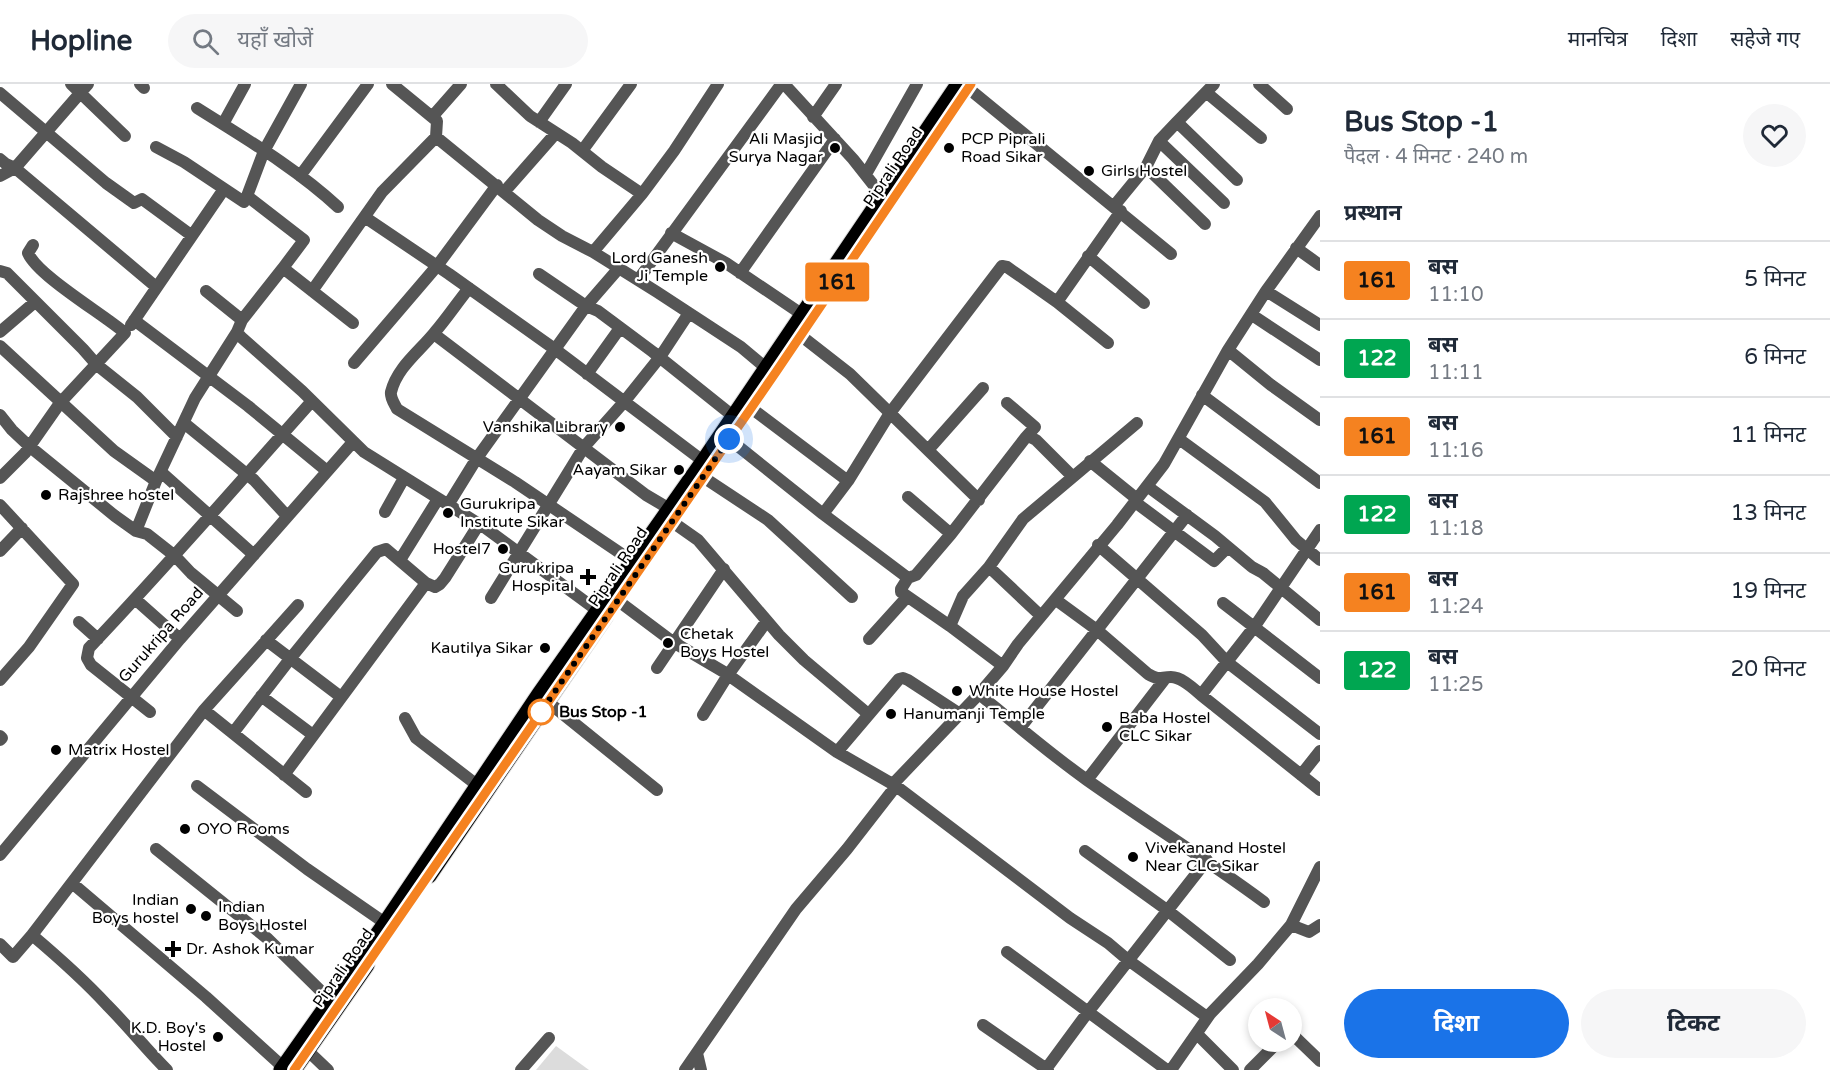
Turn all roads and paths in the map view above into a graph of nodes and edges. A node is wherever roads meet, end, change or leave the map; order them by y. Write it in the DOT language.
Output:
graph roads {
  1 [pos="71,84"];
  2 [pos="245,84"];
  3 [pos="301,84"];
  4 [pos="368,84"];
  5 [pos="392,84"];
  6 [pos="461,84"];
  7 [pos="496,84"];
  8 [pos="566,84"];
  9 [pos="631,84"];
  10 [pos="718,84"];
  11 [pos="836,84"];
  12 [pos="917,84"];
  13 [pos="1259,84"];
  14 [pos="966,85"];
  15 [pos="1210,88"];
  16 [pos="84,89"];
  17 [pos="0,93"];
  18 [pos="197,108"];
  19 [pos="1287,109"];
  20 [pos="432,117"];
  21 [pos="813,117"];
  22 [pos="539,122"];
  23 [pos="1177,122"];
  24 [pos="223,124"];
  25 [pos="45,133"];
  26 [pos="556,133"];
  27 [pos="124,136"];
  28 [pos="436,137"];
  29 [pos="1261,138"];
  30 [pos="835,139"];
  31 [pos="1160,141"];
  32 [pos="156,147"];
  33 [pos="264,151"];
  34 [pos="582,151"];
  35 [pos="0,159"];
  36 [pos="1146,167"];
  37 [pos="15,168"];
  38 [pos="866,174"];
  39 [pos="300,176"];
  40 [pos="0,177"];
  41 [pos="1238,180"];
  42 [pos="501,188"];
  43 [pos="224,189"];
  44 [pos="642,194"];
  45 [pos="247,196"];
  46 [pos="883,197"];
  47 [pos="1224,203"];
  48 [pos="338,207"];
  49 [pos="1118,208"];
  50 [pos="1320,216"];
  51 [pos="366,218"];
  52 [pos="1205,224"];
  53 [pos="671,233"];
  54 [pos="191,235"];
  55 [pos="33,244"];
  56 [pos="1296,248"];
  57 [pos="593,252"];
  58 [pos="1171,254"];
  59 [pos="1088,256"];
  60 [pos="1320,265"];
  61 [pos="437,266"];
  62 [pos="283,268"];
  63 [pos="619,268"];
  64 [pos="0,271"];
  65 [pos="741,273"];
  66 [pos="539,274"];
  67 [pos="638,280"];
  68 [pos="155,286"];
  69 [pos="469,288"];
  70 [pos="206,291"];
  71 [pos="312,291"];
  72 [pos="1266,291"];
  73 [pos="35,302"];
  74 [pos="1057,302"];
  75 [pos="1144,303"];
  76 [pos="586,306"];
  77 [pos="689,313"];
  78 [pos="802,315"];
  79 [pos="1252,315"];
  80 [pos="134,320"];
  81 [pos="353,323"];
  82 [pos="1320,325"];
  83 [pos="240,326"];
  84 [pos="620,328"];
  85 [pos="0,332"];
  86 [pos="124,333"];
  87 [pos="434,334"];
  88 [pos="800,336"];
  89 [pos="1108,343"];
  90 [pos="0,346"];
  91 [pos="556,350"];
  92 [pos="1228,350"];
  93 [pos="660,357"];
  94 [pos="1320,360"];
  95 [pos="354,363"];
  96 [pos="97,364"];
  97 [pos="766,368"];
  98 [pos="587,374"];
  99 [pos="209,375"];
  100 [pos="983,388"];
  101 [pos="1202,395"];
  102 [pos="520,399"];
  103 [pos="312,401"];
  104 [pos="624,402"];
  105 [pos="60,403"];
  106 [pos="1007,404"];
  107 [pos="751,408"];
  108 [pos="890,413"];
  109 [pos="0,415"];
  110 [pos="733,416"];
  111 [pos="1320,420"];
  112 [pos="184,423"];
  113 [pos="1137,423"];
  114 [pos="282,435"];
  115 [pos="177,437"];
  116 [pos="1026,437"];
  117 [pos="729,439"];
  118 [pos="1179,439"];
  119 [pos="353,442"];
  120 [pos="29,446"];
  121 [pos="584,447"];
  122 [pos="928,450"];
  123 [pos="477,458"];
  124 [pos="703,461"];
  125 [pos="1090,461"];
  126 [pos="327,471"];
  127 [pos="246,474"];
  128 [pos="1072,476"];
  129 [pos="158,477"];
  130 [pos="703,477"];
  131 [pos="0,478"];
  132 [pos="404,478"];
  133 [pos="848,481"];
  134 [pos="1320,483"];
  135 [pos="1147,486"];
  136 [pos="908,497"];
  137 [pos="979,500"];
  138 [pos="1136,501"];
  139 [pos="443,502"];
  140 [pos="0,505"];
  141 [pos="549,505"];
  142 [pos="385,512"];
  143 [pos="823,514"];
  144 [pos="669,515"];
  145 [pos="1187,515"];
  146 [pos="211,516"];
  147 [pos="287,516"];
  148 [pos="479,524"];
  149 [pos="22,528"];
  150 [pos="1320,530"];
  151 [pos="136,531"];
  152 [pos="1174,532"];
  153 [pos="951,534"];
  154 [pos="1098,545"];
  155 [pos="1228,547"];
  156 [pos="1306,549"];
  157 [pos="0,551"];
  158 [pos="520,553"];
  159 [pos="254,555"];
  160 [pos="175,556"];
  161 [pos="400,560"];
  162 [pos="1320,560"];
  163 [pos="632,561"];
  164 [pos="989,567"];
  165 [pos="724,569"];
  166 [pos="908,578"];
  167 [pos="1138,579"];
  168 [pos="426,583"];
  169 [pos="1279,587"];
  170 [pos="218,594"];
  171 [pos="613,597"];
  172 [pos="852,597"];
  173 [pos="907,597"];
  174 [pos="491,598"];
  175 [pos="135,599"];
  176 [pos="1056,600"];
  177 [pos="1223,603"];
  178 [pos="298,605"];
  179 [pos="598,611"];
  180 [pos="237,612"];
  181 [pos="1041,616"];
  182 [pos="1320,620"];
  183 [pos="79,622"];
  184 [pos="766,622"];
  185 [pos="950,626"];
  186 [pos="1254,626"];
  187 [pos="1097,630"];
  188 [pos="98,639"];
  189 [pos="180,639"];
  190 [pos="869,639"];
  191 [pos="266,640"];
  192 [pos="673,642"];
  193 [pos="290,658"];
  194 [pos="1227,662"];
  195 [pos="1003,666"];
  196 [pos="657,668"];
  197 [pos="728,675"];
  198 [pos="1320,678"];
  199 [pos="0,680"];
  200 [pos="1164,680"];
  201 [pos="979,694"];
  202 [pos="1202,695"];
  203 [pos="261,696"];
  204 [pos="130,697"];
  205 [pos="341,697"];
  206 [pos="548,702"];
  207 [pos="204,710"];
  208 [pos="150,712"];
  209 [pos="867,713"];
  210 [pos="960,714"];
  211 [pos="703,715"];
  212 [pos="405,718"];
  213 [pos="1020,728"];
  214 [pos="233,733"];
  215 [pos="1320,734"];
  216 [pos="313,735"];
  217 [pos="1320,751"];
  218 [pos="837,752"];
  219 [pos="284,775"];
  220 [pos="1301,775"];
  221 [pos="1087,780"];
  222 [pos="477,785"];
  223 [pos="894,785"];
  224 [pos="197,786"];
  225 [pos="657,790"];
  226 [pos="1320,790"];
  227 [pos="306,792"];
  228 [pos="156,849"];
  229 [pos="1085,851"];
  230 [pos="0,855"];
  231 [pos="1207,860"];
  232 [pos="1320,867"];
  233 [pos="72,882"];
  234 [pos="1264,902"];
  235 [pos="1167,910"];
  236 [pos="385,923"];
  237 [pos="1292,925"];
  238 [pos="1320,925"];
  239 [pos="32,935"];
  240 [pos="0,944"];
  241 [pos="1007,952"];
  242 [pos="1128,960"];
  243 [pos="1230,960"];
  244 [pos="330,1000"];
  245 [pos="1088,1012"];
  246 [pos="1207,1017"];
  247 [pos="983,1025"];
  248 [pos="1197,1034"];
  249 [pos="549,1038"];
  250 [pos="1302,1044"];
  251 [pos="308,1051"];
  252 [pos="1268,1052"];
  253 [pos="697,1053"];
  254 [pos="1320,1061"];
  255 [pos="286,1069"];
  256 [pos="1047,1069"];
  257 [pos="167,1070"];
  258 [pos="328,1070"];
  259 [pos="521,1070"];
  260 [pos="685,1070"];
  261 [pos="701,1070"];
  262 [pos="1169,1070"];
  263 [pos="1233,1070"];
  264 [pos="1250,1070"];
  1 -- 16 [label="street"];
  2 -- 24 [label="street"];
  3 -- 33 [label="street"];
  4 -- 39 [label="street"];
  5 -- 20 [label="street"];
  6 -- 20 [label="street"];
  7 -- 22 [label="street"];
  8 -- 22 [label="street"];
  9 -- 34 [label="street"];
  10 -- 44 [label="street"];
  11 -- 21 [label="street"];
  12 -- 38 [label="street"];
  13 -- 19 [label="street"];
  14 -- 46 [label="main road"];
  14 -- 49 [label="street"];
  14 -- 88 [label="main road, Piprali Road"];
  15 -- 23 [label="street"];
  15 -- 29 [label="street"];
  16 -- 25 [label="street"];
  16 -- 27 [label="street"];
  17 -- 25 [label="street"];
  18 -- 24 [label="street"];
  20 -- 28 [label="street"];
  21 -- 30 [label="street"];
  21 -- 53 [label="street"];
  22 -- 26 [label="street"];
  23 -- 31 [label="street"];
  23 -- 41 [label="street"];
  24 -- 33 [label="street"];
  25 -- 37 [label="street"];
  25 -- 54 [label="street"];
  26 -- 34 [label="street"];
  26 -- 42 [label="street"];
  28 -- 42 [label="street"];
  28 -- 51 [label="street"];
  30 -- 38 [label="street"];
  30 -- 65 [label="street"];
  31 -- 36 [label="street"];
  31 -- 47 [label="street"];
  32 -- 43 [label="street"];
  33 -- 39 [label="street"];
  33 -- 45 [label="street"];
  34 -- 44 [label="street"];
  35 -- 37 [label="street"];
  36 -- 49 [label="street"];
  36 -- 52 [label="street"];
  37 -- 40 [label="street"];
  37 -- 68 [label="street"];
  38 -- 46 [label="street"];
  39 -- 48 [label="street"];
  42 -- 57 [label="street"];
  42 -- 61 [label="street"];
  43 -- 45 [label="street"];
  43 -- 54 [label="street"];
  44 -- 57 [label="street"];
  45 -- 62 [label="street"];
  46 -- 78 [label="main road"];
  49 -- 58 [label="street"];
  49 -- 59 [label="street"];
  50 -- 56 [label="street"];
  51 -- 61 [label="street"];
  51 -- 71 [label="street"];
  53 -- 65 [label="street"];
  53 -- 67 [label="street"];
  54 -- 68 [label="street"];
  55 -- 86 [label="street"];
  56 -- 60 [label="street"];
  56 -- 72 [label="street"];
  57 -- 63 [label="street"];
  59 -- 74 [label="street"];
  59 -- 75 [label="street"];
  61 -- 69 [label="street"];
  61 -- 95 [label="street"];
  62 -- 71 [label="street"];
  62 -- 83 [label="street"];
  63 -- 67 [label="street"];
  63 -- 76 [label="street"];
  64 -- 73 [label="street"];
  65 -- 78 [label="street"];
  66 -- 76 [label="street"];
  67 -- 77 [label="street"];
  68 -- 80 [label="street"];
  69 -- 87 [label="street"];
  69 -- 91 [label="street"];
  70 -- 83 [label="street"];
  71 -- 81 [label="street"];
  72 -- 79 [label="street"];
  72 -- 82 [label="street"];
  73 -- 85 [label="street"];
  73 -- 96 [label="street"];
  74 -- 89 [label="street"];
  74 -- 108 [label="street"];
  76 -- 84 [label="street"];
  76 -- 91 [label="street"];
  77 -- 93 [label="street"];
  77 -- 97 [label="street"];
  78 -- 97 [label="main road"];
  79 -- 92 [label="street"];
  79 -- 94 [label="street"];
  80 -- 86 [label="street"];
  80 -- 99 [label="street"];
  83 -- 99 [label="street"];
  83 -- 103 [label="street"];
  84 -- 93 [label="street"];
  84 -- 98 [label="street"];
  86 -- 96 [label="street"];
  87 -- 102 [label="street"];
  87 -- 123 [label="street"];
  88 -- 107 [label="main road, Piprali Road"];
  88 -- 108 [label="street"];
  90 -- 105 [label="street"];
  91 -- 98 [label="street"];
  91 -- 102 [label="street"];
  92 -- 101 [label="street"];
  92 -- 111 [label="street"];
  93 -- 104 [label="street"];
  93 -- 110 [label="street"];
  96 -- 105 [label="street"];
  96 -- 115 [label="street"];
  97 -- 110 [label="main road"];
  98 -- 104 [label="street"];
  99 -- 112 [label="street"];
  99 -- 114 [label="street"];
  100 -- 122 [label="street"];
  101 -- 118 [label="street"];
  101 -- 134 [label="street"];
  102 -- 121 [label="street"];
  102 -- 123 [label="street"];
  103 -- 114 [label="street"];
  103 -- 119 [label="street"];
  104 -- 121 [label="street"];
  104 -- 124 [label="street"];
  105 -- 120 [label="street"];
  105 -- 129 [label="street"];
  106 -- 116 [label="street"];
  107 -- 117 [label="main road, Piprali Road"];
  107 -- 133 [label="street"];
  108 -- 122 [label="street"];
  108 -- 133 [label="street"];
  109 -- 120 [label="street"];
  110 -- 124 [label="main road"];
  112 -- 115 [label="street"];
  112 -- 127 [label="street"];
  113 -- 125 [label="street"];
  114 -- 126 [label="street"];
  114 -- 127 [label="street"];
  115 -- 129 [label="street"];
  116 -- 128 [label="street"];
  116 -- 137 [label="street"];
  117 -- 130 [label="main road, Piprali Road"];
  117 -- 143 [label="street"];
  118 -- 135 [label="street"];
  118 -- 156 [label="street"];
  119 -- 126 [label="street, Gurukripa Road"];
  119 -- 132 [label="street"];
  120 -- 131 [label="street"];
  120 -- 151 [label="street"];
  121 -- 141 [label="street"];
  121 -- 144 [label="street"];
  122 -- 137 [label="street"];
  123 -- 139 [label="street"];
  123 -- 141 [label="street"];
  124 -- 144 [label="main road"];
  125 -- 128 [label="street"];
  125 -- 138 [label="street"];
  126 -- 147 [label="street, Gurukripa Road"];
  127 -- 146 [label="street"];
  127 -- 147 [label="street"];
  128 -- 164 [label="street"];
  129 -- 146 [label="street"];
  129 -- 151 [label="street"];
  130 -- 144 [label="main road, Piprali Road"];
  130 -- 172 [label="street"];
  132 -- 139 [label="street"];
  132 -- 142 [label="street"];
  133 -- 143 [label="street"];
  135 -- 138 [label="street"];
  135 -- 145 [label="street"];
  136 -- 153 [label="street"];
  137 -- 153 [label="street"];
  138 -- 152 [label="street"];
  138 -- 154 [label="street"];
  139 -- 148 [label="street"];
  139 -- 161 [label="street"];
  140 -- 149 [label="street"];
  141 -- 158 [label="street"];
  141 -- 163 [label="street"];
  143 -- 166 [label="street"];
  144 -- 163 [label="main road"];
  144 -- 165 [label="street"];
  144 -- 171 [label="main road, Piprali Road"];
  145 -- 152 [label="street"];
  145 -- 155 [label="street"];
  146 -- 159 [label="street"];
  146 -- 160 [label="street"];
  147 -- 159 [label="street, Gurukripa Road"];
  148 -- 158 [label="street"];
  148 -- 168 [label="street"];
  149 -- 157 [label="street"];
  149 -- 199 [label="street"];
  150 -- 156 [label="street"];
  151 -- 160 [label="street"];
  152 -- 155 [label="street"];
  152 -- 167 [label="street"];
  153 -- 166 [label="street"];
  154 -- 167 [label="street"];
  154 -- 176 [label="street"];
  155 -- 169 [label="street"];
  156 -- 162 [label="street"];
  156 -- 169 [label="street"];
  158 -- 174 [label="street"];
  158 -- 179 [label="street"];
  159 -- 170 [label="street, Gurukripa Road"];
  160 -- 170 [label="street"];
  160 -- 175 [label="street"];
  161 -- 168 [label="street"];
  161 -- 193 [label="street"];
  163 -- 171 [label="main road"];
  164 -- 181 [label="street"];
  164 -- 185 [label="street"];
  165 -- 184 [label="street"];
  165 -- 192 [label="street"];
  166 -- 173 [label="street"];
  167 -- 187 [label="street"];
  167 -- 194 [label="street"];
  168 -- 205 [label="street"];
  169 -- 182 [label="street"];
  169 -- 186 [label="street"];
  170 -- 180 [label="street"];
  170 -- 189 [label="street, Gurukripa Road"];
  171 -- 179 [label="main road"];
  171 -- 192 [label="street"];
  171 -- 206 [label="main road, Piprali Road"];
  173 -- 185 [label="street"];
  173 -- 190 [label="street"];
  175 -- 188 [label="street"];
  175 -- 189 [label="street"];
  176 -- 181 [label="street"];
  176 -- 187 [label="street"];
  177 -- 186 [label="street"];
  178 -- 191 [label="street"];
  179 -- 222 [label="main road"];
  181 -- 195 [label="street"];
  183 -- 188 [label="street"];
  184 -- 197 [label="street"];
  184 -- 209 [label="street"];
  185 -- 195 [label="street"];
  186 -- 194 [label="street"];
  186 -- 198 [label="street"];
  187 -- 200 [label="street"];
  187 -- 213 [label="street"];
  188 -- 204 [label="street"];
  189 -- 204 [label="street, Gurukripa Road"];
  191 -- 193 [label="street"];
  191 -- 207 [label="street"];
  192 -- 196 [label="street"];
  192 -- 197 [label="street"];
  193 -- 203 [label="street"];
  193 -- 205 [label="street"];
  194 -- 202 [label="street"];
  194 -- 215 [label="street"];
  195 -- 201 [label="street"];
  197 -- 211 [label="street"];
  197 -- 218 [label="street"];
  200 -- 202 [label="street"];
  200 -- 221 [label="street"];
  201 -- 210 [label="street"];
  201 -- 213 [label="street"];
  202 -- 220 [label="street"];
  203 -- 214 [label="street"];
  203 -- 216 [label="street"];
  204 -- 208 [label="street"];
  204 -- 230 [label="street, Gurukripa Road"];
  205 -- 216 [label="street"];
  206 -- 225 [label="street"];
  206 -- 251 [label="main road, Piprali Road"];
  207 -- 214 [label="street"];
  207 -- 233 [label="street"];
  209 -- 210 [label="street"];
  209 -- 218 [label="street"];
  210 -- 223 [label="street"];
  212 -- 222 [label="street"];
  213 -- 221 [label="street"];
  214 -- 219 [label="street"];
  216 -- 219 [label="street"];
  217 -- 220 [label="street"];
  218 -- 223 [label="street"];
  219 -- 227 [label="street"];
  220 -- 226 [label="street"];
  221 -- 231 [label="street"];
  222 -- 236 [label="main road"];
  223 -- 242 [label="street"];
  223 -- 253 [label="street"];
  224 -- 236 [label="street"];
  228 -- 244 [label="street"];
  229 -- 235 [label="street"];
  231 -- 234 [label="street"];
  231 -- 235 [label="street"];
  232 -- 237 [label="street"];
  233 -- 239 [label="street"];
  233 -- 255 [label="street"];
  235 -- 242 [label="street"];
  235 -- 243 [label="street"];
  236 -- 244 [label="main road"];
  237 -- 238 [label="street"];
  237 -- 246 [label="street"];
  239 -- 240 [label="street"];
  239 -- 257 [label="street"];
  241 -- 245 [label="street"];
  242 -- 245 [label="street"];
  242 -- 246 [label="street"];
  244 -- 255 [label="main road"];
  245 -- 256 [label="street"];
  245 -- 262 [label="street"];
  246 -- 248 [label="street"];
  247 -- 256 [label="street"];
  248 -- 262 [label="street"];
  248 -- 263 [label="street"];
  249 -- 259 [label="street"];
  250 -- 254 [label="street"];
  251 -- 255 [label="main road, Piprali Road"];
  251 -- 258 [label="street"];
  252 -- 264 [label="street"];
  253 -- 260 [label="street"];
  253 -- 261 [label="street"];
}
